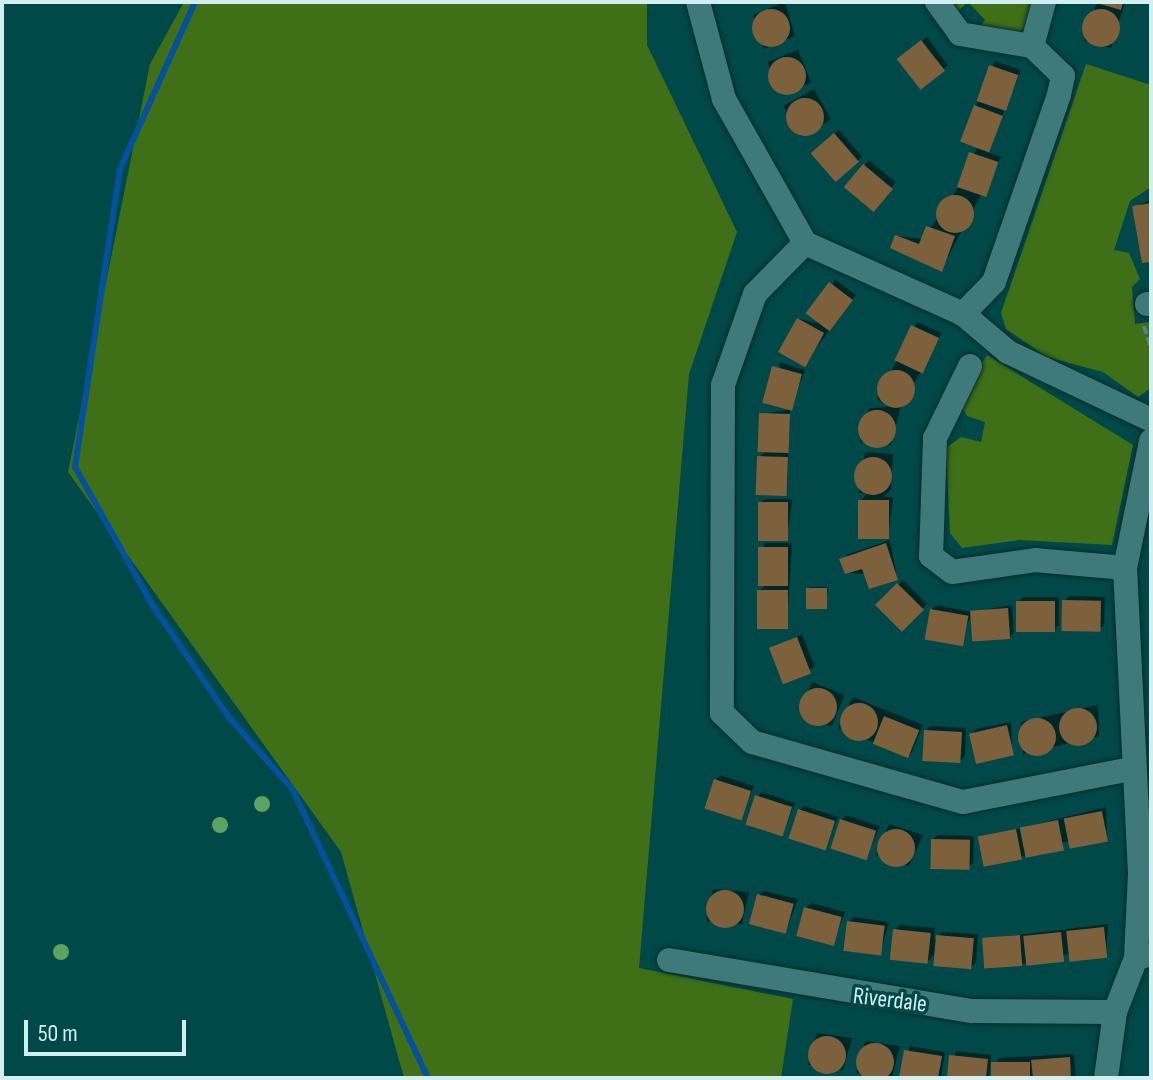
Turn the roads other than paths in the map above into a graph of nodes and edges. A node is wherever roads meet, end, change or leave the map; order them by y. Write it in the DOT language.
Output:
graph roads {
  1 [pos="698,2"];
  2 [pos="937,2"];
  3 [pos="1044,2"];
  4 [pos="1032,46"];
  5 [pos="805,243"];
  6 [pos="963,314"];
  7 [pos="970,366"];
  8 [pos="1151,420"];
  9 [pos="1151,441"];
  10 [pos="1125,568"];
  11 [pos="1140,728"];
  12 [pos="1131,769"];
  13 [pos="1144,956"];
  14 [pos="669,960"];
  15 [pos="1115,1012"];
  16 [pos="1106,1078"];
  1 -- 5 [label="street"];
  2 -- 4 [label="street"];
  3 -- 4 [label="street"];
  4 -- 6 [label="street"];
  5 -- 6 [label="street"];
  5 -- 12 [label="street"];
  6 -- 8 [label="street"];
  7 -- 10 [label="street"];
  9 -- 10 [label="street"];
  10 -- 11 [label="street"];
  11 -- 12 [label="street"];
  12 -- 13 [label="street"];
  13 -- 15 [label="street"];
  14 -- 15 [label="street, Riverdale"];
  15 -- 16 [label="street"];
}
